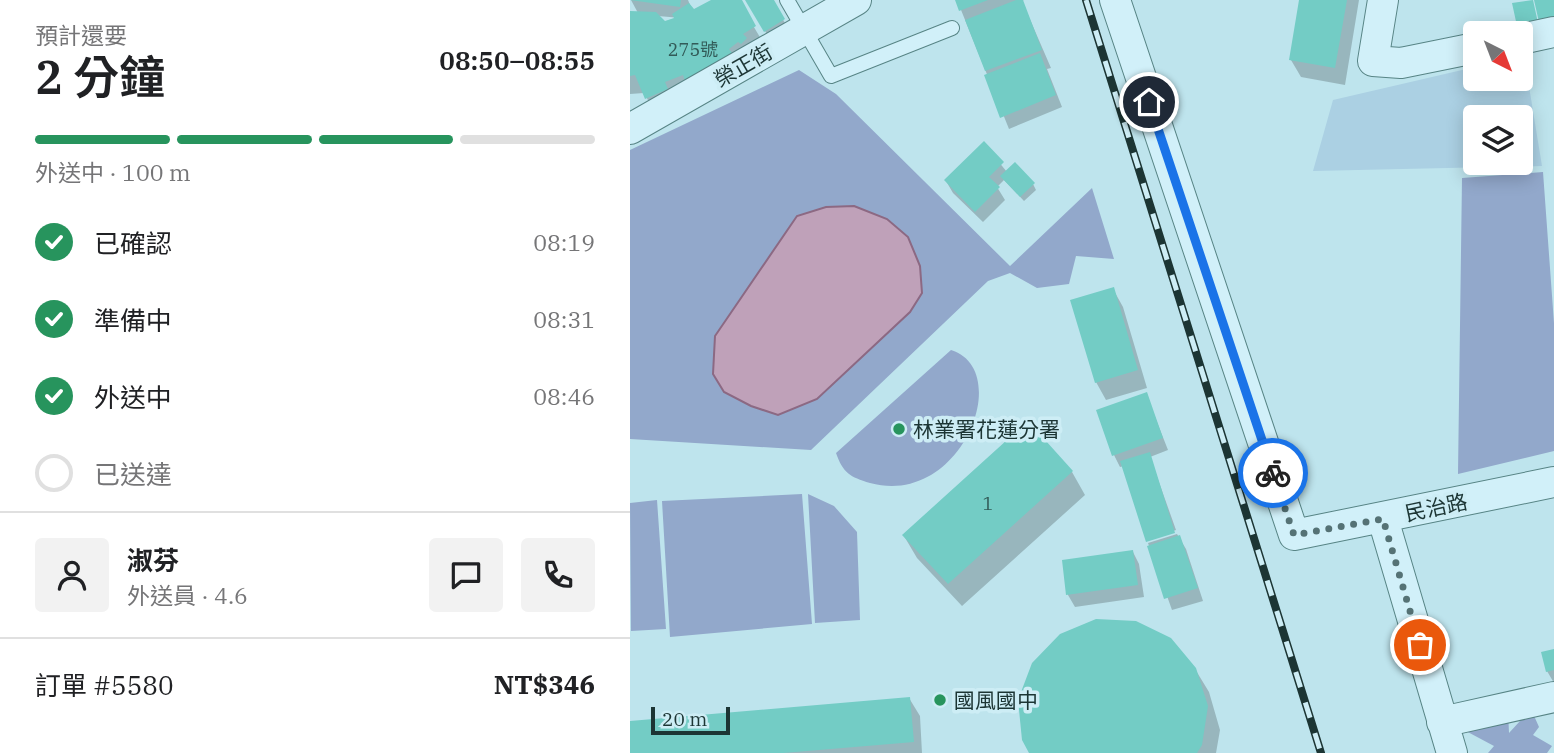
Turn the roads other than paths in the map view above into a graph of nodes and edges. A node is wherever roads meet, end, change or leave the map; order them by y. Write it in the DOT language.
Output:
graph roads {
  1 [pos="787,0"];
  2 [pos="856,0"];
  3 [pos="1115,0"];
  4 [pos="1383,0"];
  5 [pos="953,28"];
  6 [pos="803,30"];
  7 [pos="1554,32"];
  8 [pos="1533,36"];
  9 [pos="1463,50"];
  10 [pos="630,129"];
  11 [pos="1554,482"];
  12 [pos="1383,519"];
  13 [pos="1554,697"];
  14 [pos="1442,722"];
  15 [pos="1452,753"];
  1 -- 6 [label="lane"];
  2 -- 6 [label="street, 榮正街"];
  3 -- 12 [label="street, 民治路"];
  4 -- 9 [label="street"];
  5 -- 6 [label="lane"];
  6 -- 10 [label="street, 榮正街"];
  7 -- 8 [label="street"];
  11 -- 12 [label="street, 民治路"];
  12 -- 14 [label="street"];
  13 -- 14 [label="street"];
  14 -- 15 [label="street"];
}
